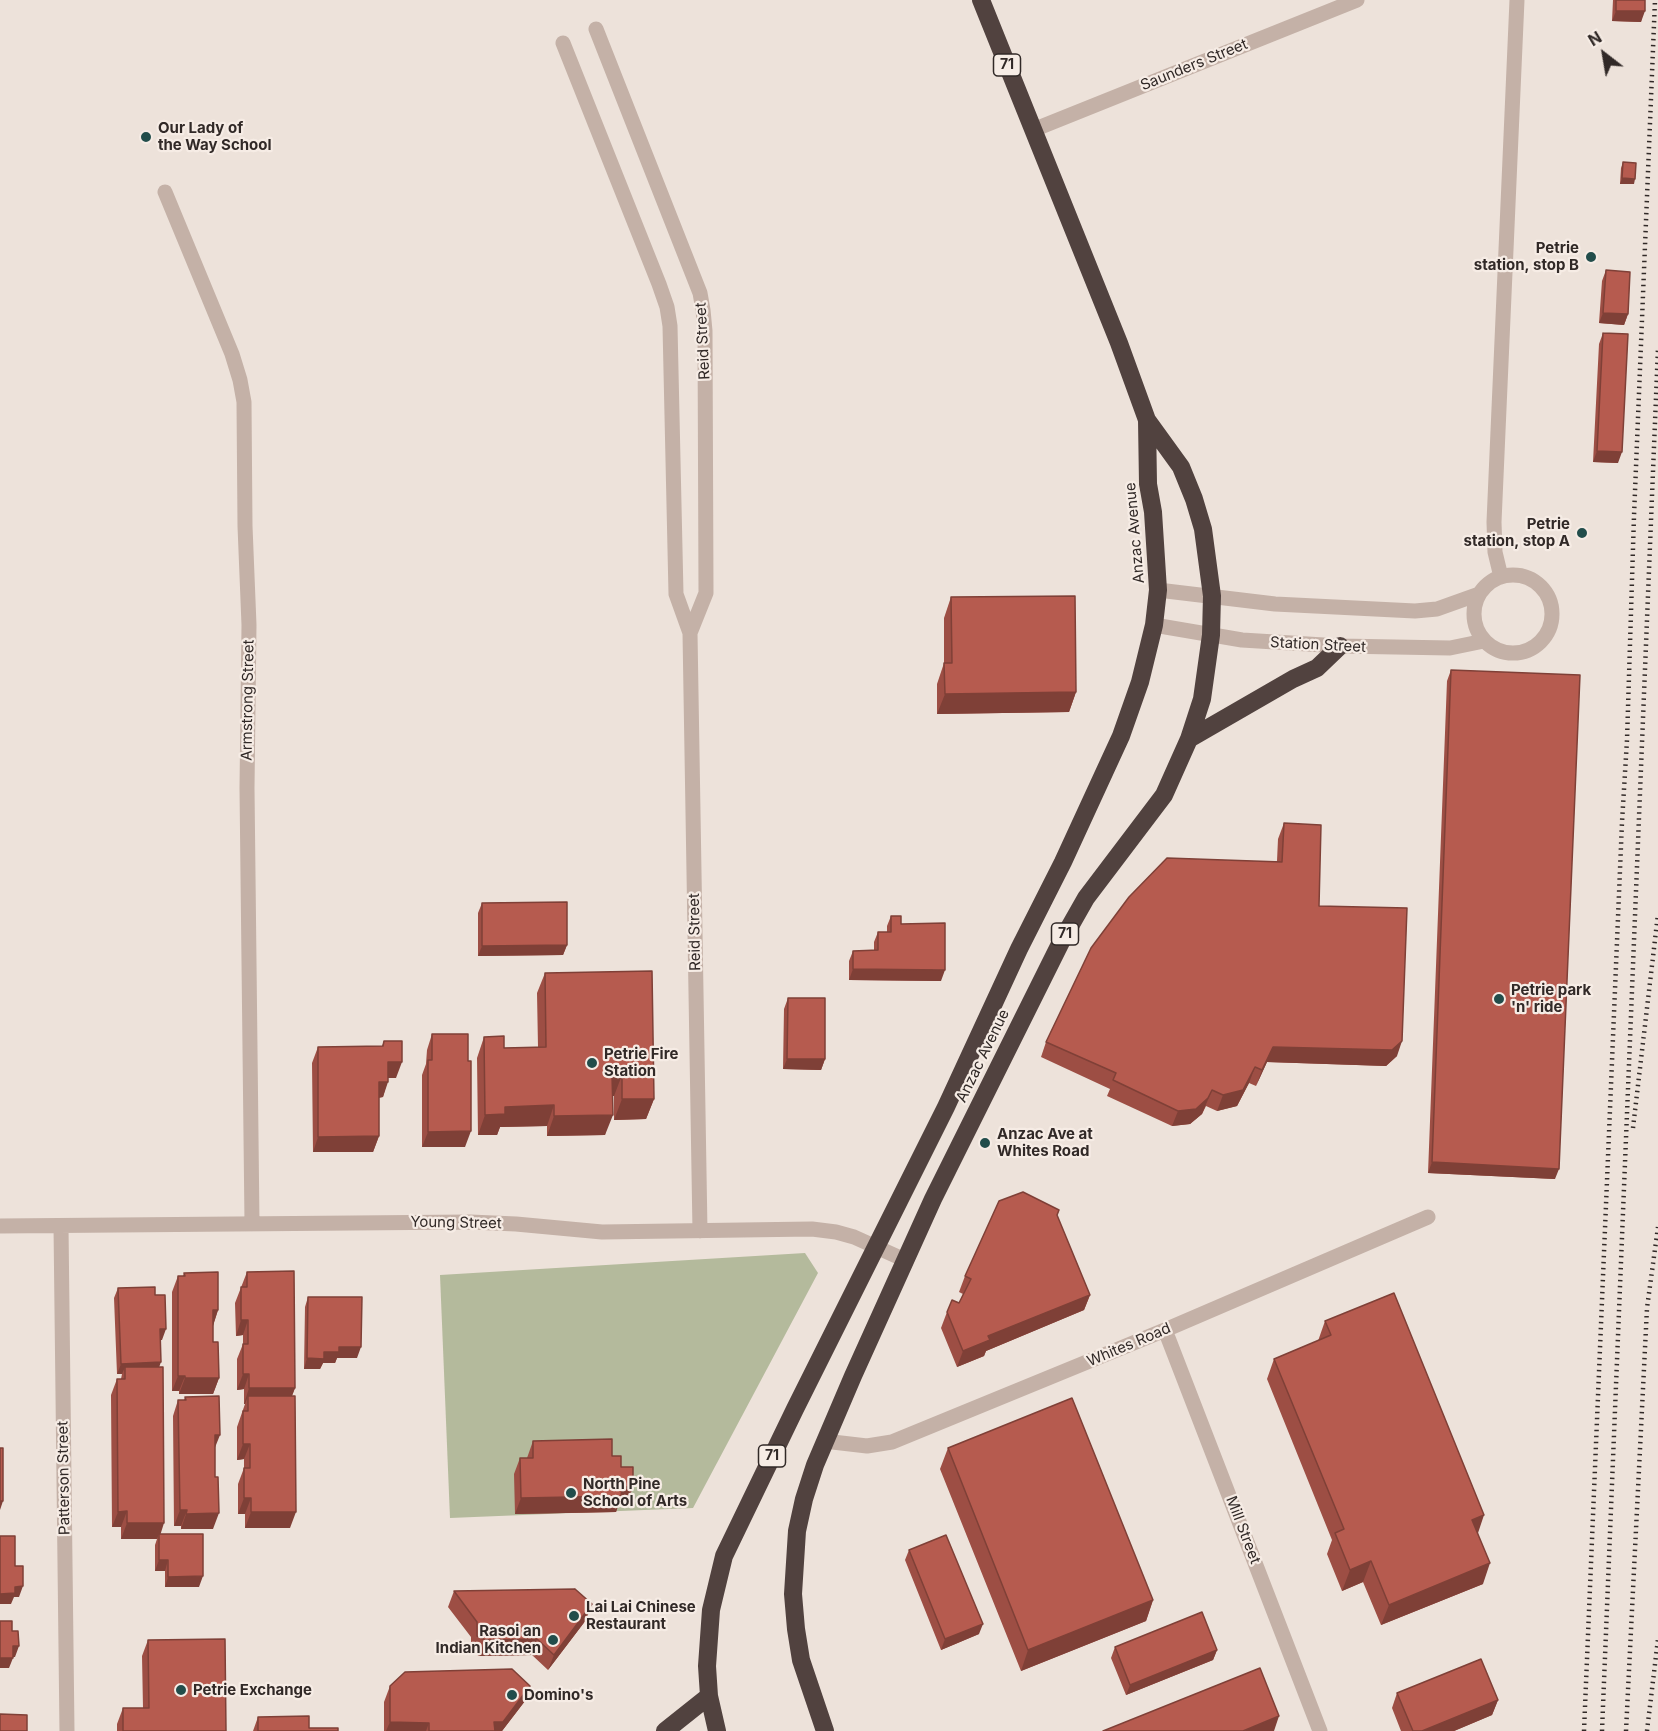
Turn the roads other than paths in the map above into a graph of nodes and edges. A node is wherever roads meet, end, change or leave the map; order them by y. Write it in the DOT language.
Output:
graph roads {
  1 [pos="981,0"];
  2 [pos="1357,0"];
  3 [pos="1517,0"];
  4 [pos="596,29"];
  5 [pos="563,43"];
  6 [pos="1033,130"];
  7 [pos="165,192"];
  8 [pos="1147,420"];
  9 [pos="1501,577"];
  10 [pos="1158,590"];
  11 [pos="1479,594"];
  12 [pos="1212,596"];
  13 [pos="1154,625"];
  14 [pos="690,633"];
  15 [pos="1210,635"];
  16 [pos="1484,641"];
  17 [pos="1340,646"];
  18 [pos="1190,739"];
  19 [pos="1428,1217"];
  20 [pos="252,1223"];
  21 [pos="0,1226"];
  22 [pos="61,1226"];
  23 [pos="700,1231"];
  24 [pos="876,1246"];
  25 [pos="905,1260"];
  26 [pos="1165,1330"];
  27 [pos="824,1441"];
  28 [pos="710,1696"];
  29 [pos="67,1731"];
  30 [pos="665,1731"];
  31 [pos="717,1731"];
  32 [pos="825,1731"];
  33 [pos="1320,1731"];
  1 -- 6 [label="highway, Anzac Avenue / 71"];
  2 -- 6 [label="street, Saunders Street"];
  3 -- 9 [label="street"];
  4 -- 14 [label="street, Reid Street"];
  5 -- 14 [label="street, Reid Street"];
  6 -- 8 [label="highway, Anzac Avenue / 71"];
  7 -- 20 [label="street, Armstrong Street"];
  8 -- 10 [label="highway, Anzac Avenue / 71"];
  8 -- 12 [label="highway, Anzac Avenue / 71"];
  9 -- 11 [label="street"];
  9 -- 16 [label="street"];
  10 -- 12 [label="street"];
  10 -- 13 [label="highway, Anzac Avenue / 71"];
  11 -- 12 [label="street"];
  11 -- 16 [label="street"];
  12 -- 15 [label="highway, Anzac Avenue / 71"];
  13 -- 15 [label="street, Station Street"];
  13 -- 24 [label="highway, Anzac Avenue / 71"];
  14 -- 23 [label="street, Reid Street"];
  15 -- 17 [label="street, Station Street"];
  15 -- 18 [label="highway, Anzac Avenue / 71"];
  16 -- 17 [label="street, Station Street"];
  17 -- 18 [label="highway"];
  18 -- 25 [label="highway, Anzac Avenue / 71"];
  19 -- 26 [label="street, Whites Road"];
  20 -- 22 [label="street, Young Street"];
  20 -- 23 [label="street, Young Street"];
  21 -- 22 [label="street, Young Street"];
  22 -- 29 [label="street, Patterson Street"];
  23 -- 24 [label="street, Young Street"];
  24 -- 25 [label="street, Young Street"];
  24 -- 28 [label="highway, Anzac Avenue / 71"];
  25 -- 27 [label="highway, Anzac Avenue / 71"];
  26 -- 27 [label="street, Whites Road"];
  26 -- 33 [label="street, Mill Street"];
  27 -- 32 [label="highway, Anzac Avenue / 71"];
  28 -- 30 [label="highway"];
  28 -- 31 [label="highway, Anzac Avenue / 71"];
}
